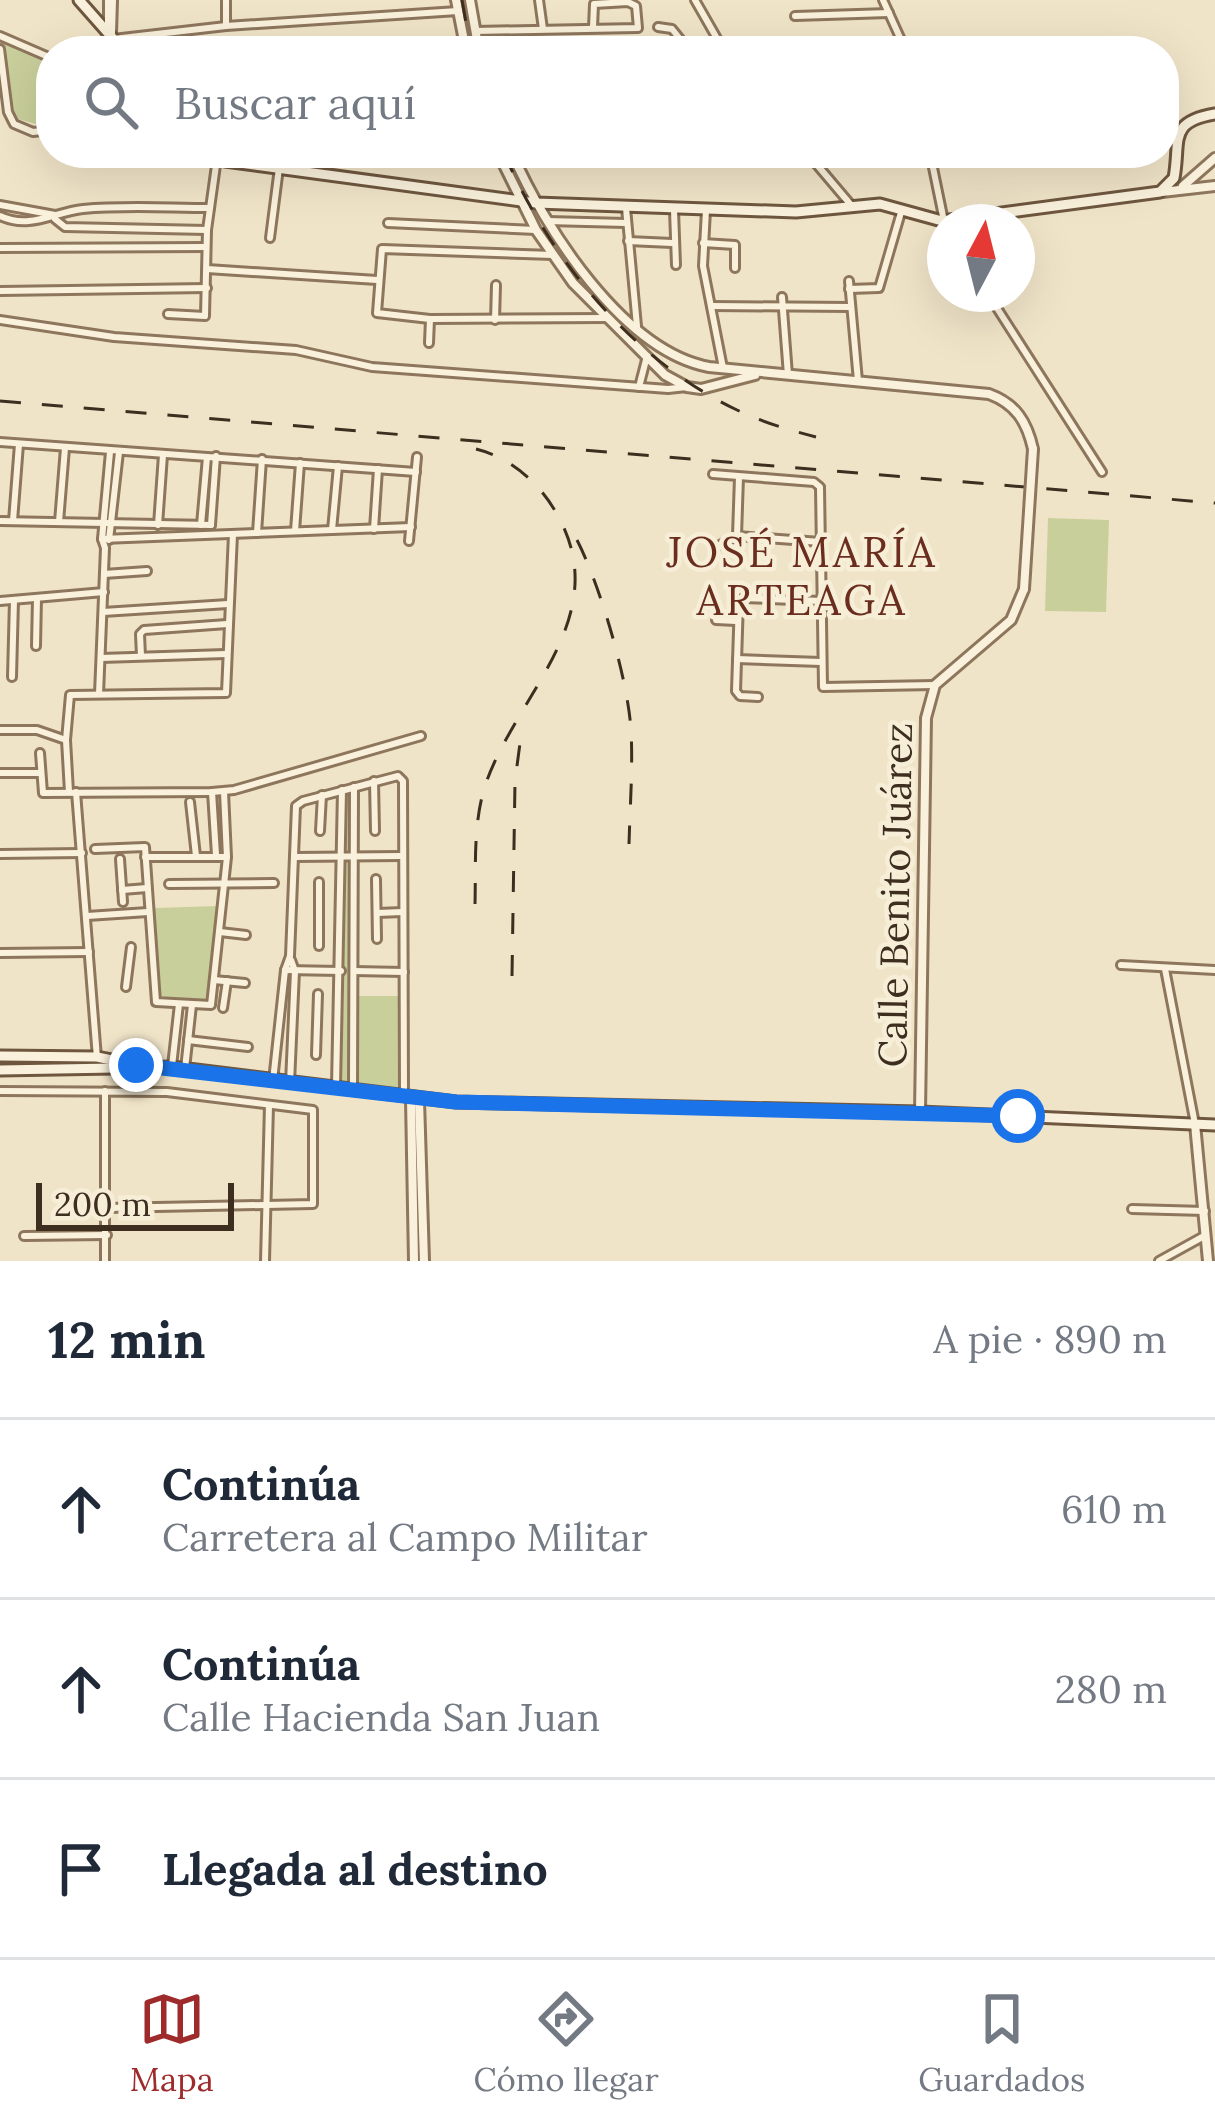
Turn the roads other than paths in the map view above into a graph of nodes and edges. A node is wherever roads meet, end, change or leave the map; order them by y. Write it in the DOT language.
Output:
graph roads {
  1 [pos="80,0"];
  2 [pos="110,0"];
  3 [pos="226,0"];
  4 [pos="470,0"];
  5 [pos="539,0"];
  6 [pos="695,0"];
  7 [pos="883,0"];
  8 [pos="457,5"];
  9 [pos="889,13"];
  10 [pos="795,16"];
  11 [pos="226,26"];
  12 [pos="658,27"];
  13 [pos="593,28"];
  14 [pos="543,29"];
  15 [pos="475,31"];
  16 [pos="0,36"];
  17 [pos="111,36"];
  18 [pos="463,36"];
  19 [pos="476,36"];
  20 [pos="677,36"];
  21 [pos="715,36"];
  22 [pos="899,36"];
  23 [pos="0,50"];
  24 [pos="36,52"];
  25 [pos="2,81"];
  26 [pos="4,112"];
  27 [pos="1215,113"];
  28 [pos="36,130"];
  29 [pos="1179,136"];
  30 [pos="1215,158"];
  31 [pos="214,168"];
  32 [pos="279,168"];
  33 [pos="505,168"];
  34 [pos="519,168"];
  35 [pos="820,168"];
  36 [pos="933,168"];
  37 [pos="1174,168"];
  38 [pos="1215,185"];
  39 [pos="1177,190"];
  40 [pos="1160,192"];
  41 [pos="521,201"];
  42 [pos="536,203"];
  43 [pos="939,204"];
  44 [pos="0,205"];
  45 [pos="852,205"];
  46 [pos="211,208"];
  47 [pos="626,208"];
  48 [pos="902,209"];
  49 [pos="674,210"];
  50 [pos="706,210"];
  51 [pos="1035,210"];
  52 [pos="0,216"];
  53 [pos="56,217"];
  54 [pos="927,218"];
  55 [pos="547,221"];
  56 [pos="388,223"];
  57 [pos="626,223"];
  58 [pos="207,230"];
  59 [pos="536,230"];
  60 [pos="270,238"];
  61 [pos="628,241"];
  62 [pos="674,243"];
  63 [pos="704,243"];
  64 [pos="206,247"];
  65 [pos="0,248"];
  66 [pos="553,255"];
  67 [pos="676,265"];
  68 [pos="735,268"];
  69 [pos="207,269"];
  70 [pos="376,280"];
  71 [pos="496,285"];
  72 [pos="207,288"];
  73 [pos="0,291"];
  74 [pos="782,302"];
  75 [pos="711,306"];
  76 [pos="850,308"];
  77 [pos="1000,312"];
  78 [pos="168,314"];
  79 [pos="608,318"];
  80 [pos="430,319"];
  81 [pos="0,320"];
  82 [pos="495,320"];
  83 [pos="637,326"];
  84 [pos="430,344"];
  85 [pos="647,356"];
  86 [pos="723,368"];
  87 [pos="767,373"];
  88 [pos="788,375"];
  89 [pos="858,381"];
  90 [pos="639,387"];
  91 [pos="687,387"];
  92 [pos="0,442"];
  93 [pos="19,443"];
  94 [pos="65,447"];
  95 [pos="114,452"];
  96 [pos="163,455"];
  97 [pos="212,456"];
  98 [pos="417,458"];
  99 [pos="262,459"];
  100 [pos="301,463"];
  101 [pos="338,466"];
  102 [pos="378,469"];
  103 [pos="416,472"];
  104 [pos="1102,472"];
  105 [pos="713,474"];
  106 [pos="739,477"];
  107 [pos="0,521"];
  108 [pos="13,521"];
  109 [pos="59,522"];
  110 [pos="107,524"];
  111 [pos="201,525"];
  112 [pos="158,526"];
  113 [pos="411,527"];
  114 [pos="374,529"];
  115 [pos="211,530"];
  116 [pos="332,530"];
  117 [pos="295,531"];
  118 [pos="257,533"];
  119 [pos="233,534"];
  120 [pos="200,535"];
  121 [pos="737,536"];
  122 [pos="105,539"];
  123 [pos="410,541"];
  124 [pos="821,542"];
  125 [pos="716,547"];
  126 [pos="147,572"];
  127 [pos="104,574"];
  128 [pos="104,592"];
  129 [pos="37,598"];
  130 [pos="14,600"];
  131 [pos="0,601"];
  132 [pos="821,601"];
  133 [pos="228,604"];
  134 [pos="103,613"];
  135 [pos="716,620"];
  136 [pos="738,621"];
  137 [pos="227,624"];
  138 [pos="36,646"];
  139 [pos="226,654"];
  140 [pos="141,656"];
  141 [pos="101,658"];
  142 [pos="737,659"];
  143 [pos="821,662"];
  144 [pos="13,677"];
  145 [pos="935,686"];
  146 [pos="99,694"];
  147 [pos="758,697"];
  148 [pos="0,730"];
  149 [pos="422,736"];
  150 [pos="66,740"];
  151 [pos="40,753"];
  152 [pos="0,773"];
  153 [pos="41,773"];
  154 [pos="374,781"];
  155 [pos="354,787"];
  156 [pos="342,790"];
  157 [pos="72,792"];
  158 [pos="212,792"];
  159 [pos="224,792"];
  160 [pos="322,795"];
  161 [pos="190,802"];
  162 [pos="320,831"];
  163 [pos="375,831"];
  164 [pos="95,849"];
  165 [pos="82,853"];
  166 [pos="0,854"];
  167 [pos="196,856"];
  168 [pos="216,856"];
  169 [pos="403,856"];
  170 [pos="146,857"];
  171 [pos="227,857"];
  172 [pos="294,857"];
  173 [pos="342,857"];
  174 [pos="354,857"];
  175 [pos="120,859"];
  176 [pos="376,879"];
  177 [pos="320,882"];
  178 [pos="169,884"];
  179 [pos="224,884"];
  180 [pos="274,884"];
  181 [pos="147,888"];
  182 [pos="122,890"];
  183 [pos="123,902"];
  184 [pos="148,912"];
  185 [pos="403,912"];
  186 [pos="376,913"];
  187 [pos="319,914"];
  188 [pos="341,914"];
  189 [pos="87,916"];
  190 [pos="220,932"];
  191 [pos="246,935"];
  192 [pos="377,939"];
  193 [pos="319,946"];
  194 [pos="0,952"];
  195 [pos="89,952"];
  196 [pos="152,953"];
  197 [pos="290,956"];
  198 [pos="1121,965"];
  199 [pos="1165,969"];
  200 [pos="285,970"];
  201 [pos="1215,970"];
  202 [pos="295,971"];
  203 [pos="341,971"];
  204 [pos="354,971"];
  205 [pos="404,972"];
  206 [pos="214,980"];
  207 [pos="227,981"];
  208 [pos="245,983"];
  209 [pos="126,987"];
  210 [pos="318,994"];
  211 [pos="179,1004"];
  212 [pos="192,1004"];
  213 [pos="223,1008"];
  214 [pos="317,1023"];
  215 [pos="338,1023"];
  216 [pos="188,1040"];
  217 [pos="248,1047"];
  218 [pos="316,1055"];
  219 [pos="0,1056"];
  220 [pos="97,1063"];
  221 [pos="172,1067"];
  222 [pos="185,1069"];
  223 [pos="0,1070"];
  224 [pos="273,1081"];
  225 [pos="290,1083"];
  226 [pos="336,1090"];
  227 [pos="0,1091"];
  228 [pos="105,1091"];
  229 [pos="353,1092"];
  230 [pos="411,1099"];
  231 [pos="268,1105"];
  232 [pos="920,1112"];
  233 [pos="1195,1124"];
  234 [pos="1215,1125"];
  235 [pos="266,1204"];
  236 [pos="106,1208"];
  237 [pos="1132,1209"];
  238 [pos="1205,1211"];
  239 [pos="1211,1233"];
  240 [pos="107,1235"];
  241 [pos="24,1236"];
  242 [pos="105,1261"];
  243 [pos="265,1261"];
  244 [pos="414,1261"];
  245 [pos="424,1261"];
  246 [pos="1159,1261"];
  247 [pos="1208,1261"];
  1 -- 17 [label="main road"];
  2 -- 17 [label="street"];
  3 -- 11 [label="street"];
  4 -- 15 [label="street"];
  5 -- 14 [label="street"];
  6 -- 21 [label="street"];
  7 -- 9 [label="street"];
  8 -- 11 [label="street"];
  8 -- 18 [label="street"];
  9 -- 10 [label="street"];
  9 -- 22 [label="street"];
  11 -- 17 [label="street"];
  12 -- 20 [label="street"];
  13 -- 13 [label="street"];
  13 -- 14 [label="street"];
  14 -- 15 [label="street"];
  15 -- 19 [label="street"];
  16 -- 24 [label="street"];
  23 -- 25 [label="street"];
  25 -- 26 [label="street"];
  26 -- 28 [label="street"];
  27 -- 29 [label="main road"];
  30 -- 39 [label="street"];
  31 -- 46 [label="street"];
  32 -- 41 [label="main road"];
  32 -- 60 [label="street"];
  33 -- 41 [label="street"];
  34 -- 42 [label="street"];
  35 -- 45 [label="street"];
  36 -- 43 [label="street"];
  37 -- 40 [label="main road"];
  38 -- 39 [label="street"];
  39 -- 40 [label="street"];
  40 -- 51 [label="main road"];
  41 -- 42 [label="main road"];
  41 -- 59 [label="street"];
  42 -- 47 [label="main road"];
  42 -- 55 [label="street"];
  44 -- 53 [label="street"];
  45 -- 48 [label="main road"];
  45 -- 50 [label="main road"];
  46 -- 53 [label="street"];
  46 -- 58 [label="street"];
  47 -- 49 [label="main road"];
  47 -- 57 [label="street"];
  48 -- 54 [label="main road"];
  48 -- 76 [label="street"];
  49 -- 50 [label="main road"];
  49 -- 62 [label="street"];
  50 -- 63 [label="street"];
  52 -- 53 [label="street"];
  53 -- 58 [label="street"];
  55 -- 57 [label="street"];
  55 -- 83 [label="street"];
  56 -- 59 [label="street"];
  57 -- 61 [label="street"];
  58 -- 64 [label="street"];
  59 -- 66 [label="street"];
  61 -- 62 [label="street"];
  61 -- 83 [label="street"];
  62 -- 67 [label="street"];
  63 -- 68 [label="street"];
  63 -- 75 [label="street"];
  64 -- 65 [label="street"];
  64 -- 69 [label="street"];
  66 -- 70 [label="street"];
  66 -- 79 [label="street"];
  69 -- 70 [label="street"];
  69 -- 72 [label="street"];
  70 -- 80 [label="street"];
  71 -- 82 [label="street"];
  72 -- 73 [label="street"];
  72 -- 78 [label="street"];
  74 -- 75 [label="street"];
  74 -- 76 [label="street"];
  74 -- 88 [label="street"];
  75 -- 86 [label="street"];
  76 -- 89 [label="street"];
  77 -- 104 [label="street"];
  79 -- 82 [label="street"];
  79 -- 85 [label="street"];
  80 -- 82 [label="street"];
  80 -- 84 [label="street"];
  81 -- 90 [label="street"];
  83 -- 86 [label="street"];
  85 -- 90 [label="street"];
  85 -- 91 [label="street"];
  86 -- 87 [label="street"];
  87 -- 88 [label="street"];
  87 -- 91 [label="street"];
  88 -- 89 [label="street"];
  89 -- 145 [label="street, Calle Benito Juárez, bridge"];
  90 -- 91 [label="street"];
  92 -- 93 [label="street"];
  93 -- 94 [label="street"];
  93 -- 108 [label="street"];
  94 -- 95 [label="street"];
  94 -- 109 [label="street"];
  95 -- 96 [label="street"];
  95 -- 110 [label="street"];
  96 -- 97 [label="street"];
  96 -- 112 [label="street"];
  97 -- 99 [label="street"];
  97 -- 111 [label="street"];
  97 -- 115 [label="street"];
  98 -- 103 [label="street"];
  99 -- 100 [label="street"];
  99 -- 118 [label="street"];
  100 -- 101 [label="street"];
  100 -- 117 [label="street"];
  101 -- 102 [label="street"];
  101 -- 116 [label="street"];
  102 -- 103 [label="street"];
  102 -- 114 [label="street"];
  103 -- 113 [label="street"];
  105 -- 106 [label="street"];
  106 -- 121 [label="street"];
  106 -- 124 [label="street"];
  107 -- 108 [label="street"];
  108 -- 109 [label="street"];
  109 -- 110 [label="street"];
  110 -- 112 [label="street"];
  110 -- 122 [label="street"];
  111 -- 112 [label="street"];
  111 -- 115 [label="street"];
  111 -- 120 [label="street"];
  113 -- 114 [label="street"];
  113 -- 123 [label="street"];
  114 -- 116 [label="street"];
  115 -- 119 [label="street"];
  115 -- 120 [label="street"];
  116 -- 117 [label="street"];
  117 -- 118 [label="street"];
  118 -- 119 [label="street"];
  119 -- 133 [label="street"];
  120 -- 122 [label="street"];
  121 -- 124 [label="street"];
  121 -- 125 [label="street"];
  122 -- 127 [label="street"];
  124 -- 132 [label="street"];
  126 -- 127 [label="street"];
  127 -- 128 [label="street"];
  128 -- 129 [label="street"];
  128 -- 134 [label="street"];
  129 -- 130 [label="street"];
  129 -- 138 [label="street"];
  130 -- 131 [label="street"];
  130 -- 144 [label="street"];
  132 -- 136 [label="street"];
  132 -- 143 [label="street"];
  133 -- 134 [label="street"];
  133 -- 137 [label="street"];
  134 -- 141 [label="street"];
  135 -- 136 [label="street"];
  136 -- 142 [label="street"];
  137 -- 139 [label="street"];
  137 -- 140 [label="street"];
  139 -- 140 [label="street"];
  139 -- 146 [label="street"];
  140 -- 141 [label="street"];
  141 -- 146 [label="street"];
  142 -- 143 [label="street"];
  142 -- 147 [label="street"];
  143 -- 145 [label="street, Calle Benito Juárez"];
  145 -- 232 [label="street, Calle Benito Juárez"];
  146 -- 150 [label="street"];
  148 -- 150 [label="street"];
  149 -- 159 [label="street"];
  150 -- 157 [label="street"];
  151 -- 153 [label="street"];
  152 -- 153 [label="street"];
  153 -- 157 [label="street"];
  154 -- 155 [label="street"];
  154 -- 163 [label="street"];
  154 -- 169 [label="street"];
  155 -- 156 [label="street"];
  155 -- 174 [label="street"];
  156 -- 160 [label="street"];
  156 -- 173 [label="street"];
  157 -- 158 [label="street"];
  157 -- 165 [label="street"];
  158 -- 159 [label="street"];
  158 -- 168 [label="street"];
  159 -- 171 [label="street"];
  160 -- 162 [label="street"];
  160 -- 172 [label="street"];
  161 -- 167 [label="street"];
  164 -- 170 [label="street"];
  165 -- 166 [label="street"];
  165 -- 189 [label="street"];
  167 -- 168 [label="street"];
  167 -- 170 [label="street"];
  168 -- 171 [label="street"];
  169 -- 174 [label="street"];
  169 -- 185 [label="street"];
  170 -- 181 [label="street"];
  171 -- 179 [label="street"];
  172 -- 173 [label="street"];
  172 -- 197 [label="street"];
  173 -- 174 [label="street"];
  173 -- 188 [label="street"];
  174 -- 204 [label="street"];
  175 -- 182 [label="street"];
  176 -- 186 [label="street"];
  177 -- 187 [label="street"];
  178 -- 179 [label="street"];
  179 -- 180 [label="street"];
  179 -- 190 [label="street"];
  181 -- 182 [label="street"];
  181 -- 184 [label="street"];
  182 -- 183 [label="street"];
  184 -- 189 [label="street"];
  184 -- 196 [label="street"];
  185 -- 186 [label="street"];
  185 -- 205 [label="street"];
  186 -- 192 [label="street"];
  187 -- 188 [label="street"];
  187 -- 193 [label="street"];
  188 -- 203 [label="street"];
  189 -- 195 [label="street"];
  190 -- 191 [label="street"];
  190 -- 206 [label="street"];
  194 -- 195 [label="street"];
  195 -- 220 [label="street"];
  196 -- 209 [label="street"];
  196 -- 211 [label="street"];
  197 -- 200 [label="street"];
  197 -- 202 [label="street"];
  198 -- 199 [label="street"];
  199 -- 201 [label="street"];
  199 -- 233 [label="street"];
  200 -- 202 [label="street"];
  200 -- 224 [label="street"];
  202 -- 203 [label="street"];
  202 -- 225 [label="street"];
  203 -- 204 [label="street"];
  203 -- 215 [label="street"];
  204 -- 205 [label="street"];
  204 -- 229 [label="street"];
  205 -- 230 [label="street"];
  206 -- 207 [label="street"];
  206 -- 212 [label="street"];
  207 -- 208 [label="street"];
  207 -- 213 [label="street"];
  210 -- 214 [label="street"];
  211 -- 212 [label="street"];
  211 -- 221 [label="street"];
  212 -- 216 [label="street"];
  214 -- 215 [label="street"];
  214 -- 218 [label="street"];
  215 -- 226 [label="street"];
  216 -- 217 [label="street"];
  216 -- 222 [label="street"];
  219 -- 220 [label="main road"];
  220 -- 221 [label="main road"];
  220 -- 223 [label="main road"];
  221 -- 222 [label="main road"];
  222 -- 224 [label="main road"];
  224 -- 225 [label="main road"];
  225 -- 226 [label="main road"];
  226 -- 229 [label="main road"];
  227 -- 228 [label="street"];
  228 -- 231 [label="street"];
  228 -- 236 [label="street"];
  229 -- 230 [label="main road"];
  230 -- 232 [label="main road"];
  230 -- 244 [label="street"];
  230 -- 245 [label="street"];
  231 -- 235 [label="street"];
  231 -- 235 [label="street"];
  232 -- 233 [label="main road"];
  233 -- 234 [label="main road"];
  233 -- 238 [label="street"];
  235 -- 236 [label="street"];
  235 -- 243 [label="street"];
  236 -- 240 [label="street"];
  237 -- 238 [label="street"];
  238 -- 239 [label="street"];
  239 -- 246 [label="street"];
  239 -- 247 [label="street"];
  240 -- 241 [label="street"];
  240 -- 242 [label="street"];
}
